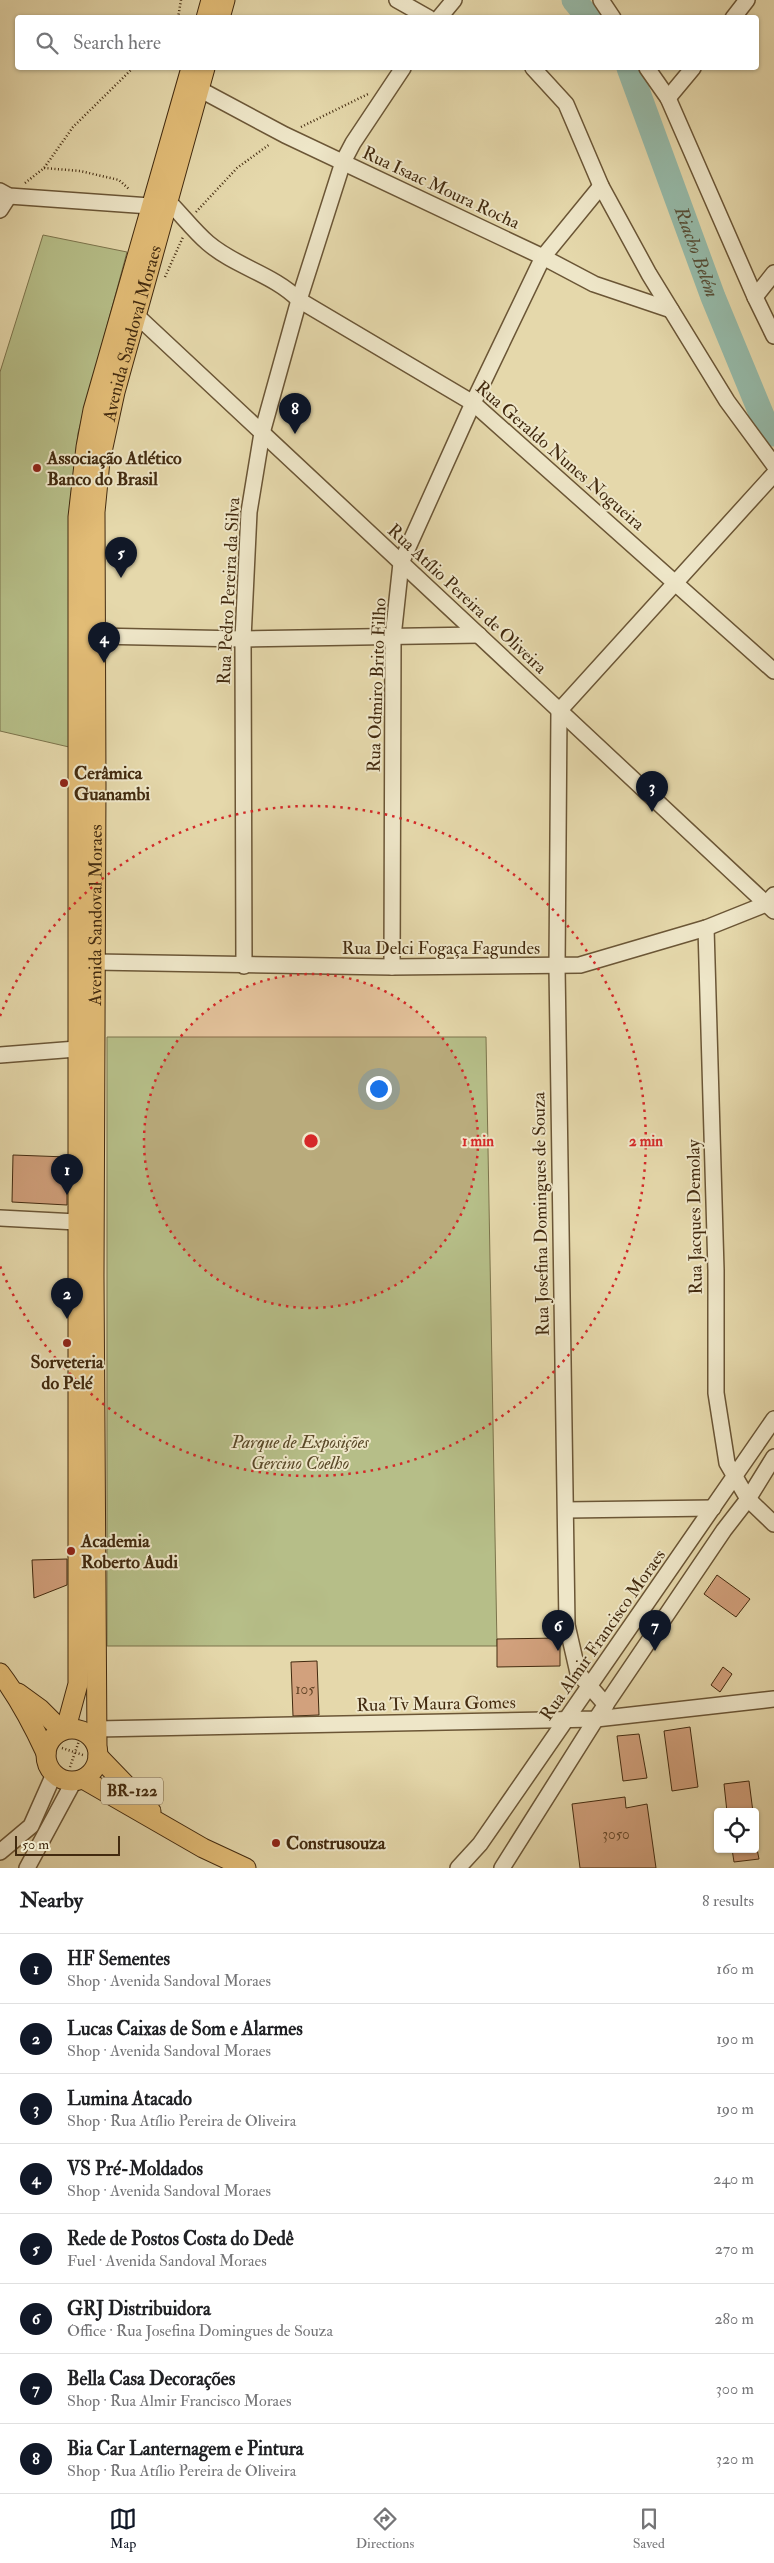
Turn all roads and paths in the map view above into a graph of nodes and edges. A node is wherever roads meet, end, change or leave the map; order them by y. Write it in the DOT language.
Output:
graph roads {
  1 [pos="181,0"];
  2 [pos="210,0"];
  3 [pos="225,0"];
  4 [pos="397,0"];
  5 [pos="454,0"];
  6 [pos="601,0"];
  7 [pos="747,0"];
  8 [pos="178,15"];
  9 [pos="207,15"];
  10 [pos="221,15"];
  11 [pos="424,15"];
  12 [pos="442,15"];
  13 [pos="611,15"];
  14 [pos="735,15"];
  15 [pos="131,70"];
  16 [pos="190,70"];
  17 [pos="204,70"];
  18 [pos="402,70"];
  19 [pos="535,70"];
  20 [pos="648,70"];
  21 [pos="690,70"];
  22 [pos="393,82"];
  23 [pos="199,89"];
  24 [pos="668,98"];
  25 [pos="285,135"];
  26 [pos="343,162"];
  27 [pos="44,168"];
  28 [pos="601,186"];
  29 [pos="4,193"];
  30 [pos="168,200"];
  31 [pos="143,206"];
  32 [pos="0,210"];
  33 [pos="188,221"];
  34 [pos="543,257"];
  35 [pos="774,273"];
  36 [pos="163,282"];
  37 [pos="755,297"];
  38 [pos="299,300"];
  39 [pos="671,310"];
  40 [pos="135,314"];
  41 [pos="774,336"];
  42 [pos="473,403"];
  43 [pos="262,433"];
  44 [pos="774,465"];
  45 [pos="774,474"];
  46 [pos="401,563"];
  47 [pos="676,582"];
  48 [pos="479,635"];
  49 [pos="95,636"];
  50 [pos="393,637"];
  51 [pos="243,639"];
  52 [pos="774,671"];
  53 [pos="560,711"];
  54 [pos="88,762"];
  55 [pos="771,903"];
  56 [pos="706,928"];
  57 [pos="95,962"];
  58 [pos="244,966"];
  59 [pos="392,967"];
  60 [pos="557,967"];
  61 [pos="87,1048"];
  62 [pos="0,1055"];
  63 [pos="0,1218"];
  64 [pos="78,1222"];
  65 [pos="86,1276"];
  66 [pos="774,1419"];
  67 [pos="774,1457"];
  68 [pos="735,1477"];
  69 [pos="748,1499"];
  70 [pos="714,1508"];
  71 [pos="566,1510"];
  72 [pos="774,1524"];
  73 [pos="0,1673"];
  74 [pos="590,1687"];
  75 [pos="12,1688"];
  76 [pos="774,1699"];
  77 [pos="606,1705"];
  78 [pos="596,1719"];
  79 [pos="567,1720"];
  80 [pos="64,1741"];
  81 [pos="94,1743"];
  82 [pos="75,1753"];
  83 [pos="70,1772"];
  84 [pos="166,1826"];
  85 [pos="0,1852"];
  86 [pos="27,1868"];
  87 [pos="246,1868"];
  88 [pos="458,1868"];
  89 [pos="502,1868"];
  1 -- 8 [label="path"];
  2 -- 9 [label="main road"];
  3 -- 10 [label="main road"];
  4 -- 11 [label="street"];
  5 -- 12 [label="street"];
  6 -- 13 [label="street"];
  7 -- 14 [label="street"];
  15 -- 27 [label="path"];
  16 -- 31 [label="main road, Avenida Sandoval Moraes"];
  17 -- 23 [label="main road, Avenida Sandoval Moraes"];
  18 -- 22 [label="street, Rua Pedro Pereira da Silva"];
  19 -- 28 [label="street"];
  20 -- 24 [label="street"];
  21 -- 24 [label="street"];
  22 -- 25 [label="path"];
  22 -- 26 [label="street, Rua Pedro Pereira da Silva"];
  23 -- 25 [label="street, Rua Isaac Moura Rocha"];
  23 -- 30 [label="main road, Avenida Sandoval Moraes"];
  24 -- 37 [label="street"];
  25 -- 26 [label="street, Rua Isaac Moura Rocha"];
  25 -- 33 [label="path"];
  26 -- 34 [label="street, Rua Isaac Moura Rocha"];
  26 -- 38 [label="street, Rua Pedro Pereira da Silva"];
  27 -- 29 [label="path"];
  27 -- 31 [label="path"];
  28 -- 34 [label="street, Rua Odmiro Brito Filho"];
  28 -- 39 [label="street"];
  29 -- 31 [label="street"];
  29 -- 32 [label="street"];
  30 -- 33 [label="street, Rua Geraldo Nunes Nogueira"];
  30 -- 40 [label="main road, Avenida Sandoval Moraes"];
  31 -- 54 [label="main road, Avenida Sandoval Moraes"];
  33 -- 36 [label="path"];
  33 -- 38 [label="street, Rua Geraldo Nunes Nogueira"];
  34 -- 39 [label="street, Rua Isaac Moura Rocha"];
  34 -- 42 [label="street, Rua Odmiro Brito Filho"];
  35 -- 37 [label="street"];
  37 -- 41 [label="street"];
  38 -- 42 [label="street, Rua Geraldo Nunes Nogueira"];
  38 -- 43 [label="street, Rua Pedro Pereira da Silva"];
  39 -- 44 [label="street"];
  40 -- 43 [label="street, Rua Atílio Pereira de Oliveira"];
  40 -- 49 [label="main road, Avenida Sandoval Moraes"];
  42 -- 46 [label="street, Rua Odmiro Brito Filho"];
  42 -- 47 [label="street, Rua Geraldo Nunes Nogueira"];
  43 -- 46 [label="street, Rua Atílio Pereira de Oliveira"];
  43 -- 51 [label="street, Rua Pedro Pereira da Silva"];
  45 -- 47 [label="street"];
  46 -- 48 [label="street, Rua Atílio Pereira de Oliveira"];
  46 -- 50 [label="street, Rua Odmiro Brito Filho"];
  47 -- 52 [label="street, Rua Geraldo Nunes Nogueira"];
  47 -- 53 [label="street"];
  48 -- 50 [label="street"];
  48 -- 53 [label="street, Rua Atílio Pereira de Oliveira"];
  49 -- 51 [label="street"];
  49 -- 54 [label="main road, Avenida Sandoval Moraes"];
  50 -- 51 [label="street"];
  50 -- 59 [label="street, Rua Odmiro Brito Filho"];
  51 -- 58 [label="street, Rua Pedro Pereira da Silva"];
  53 -- 55 [label="street, Rua Atílio Pereira de Oliveira"];
  53 -- 60 [label="street, Rua Josefina Domingues de Souza"];
  54 -- 57 [label="main road, Avenida Sandoval Moraes"];
  54 -- 61 [label="main road, Avenida Sandoval Moraes"];
  55 -- 56 [label="street, Rua Delci Fogaça Fagundes"];
  56 -- 60 [label="street, Rua Delci Fogaça Fagundes"];
  56 -- 68 [label="street, Rua Jacques Demolay"];
  57 -- 58 [label="street, Rua Delci Fogaça Fagundes"];
  57 -- 61 [label="main road, Avenida Sandoval Moraes"];
  58 -- 59 [label="street, Rua Delci Fogaça Fagundes"];
  59 -- 60 [label="street, Rua Delci Fogaça Fagundes"];
  60 -- 71 [label="street, Rua Josefina Domingues de Souza"];
  61 -- 62 [label="street"];
  61 -- 64 [label="main road, Avenida Sandoval Moraes"];
  61 -- 65 [label="main road, Avenida Sandoval Moraes"];
  63 -- 64 [label="street"];
  64 -- 65 [label="main road, Avenida Sandoval Moraes"];
  65 -- 80 [label="main road, Avenida Sandoval Moraes"];
  65 -- 81 [label="main road, Avenida Sandoval Moraes"];
  66 -- 68 [label="street, Rua Almir Francisco Moraes"];
  67 -- 69 [label="street"];
  68 -- 69 [label="street, Rua Jacques Demolay"];
  68 -- 70 [label="street, Rua Almir Francisco Moraes"];
  69 -- 72 [label="street, Rua Jacques Demolay"];
  69 -- 77 [label="street"];
  70 -- 71 [label="street"];
  70 -- 74 [label="street, Rua Almir Francisco Moraes"];
  71 -- 74 [label="street, Rua Josefina Domingues de Souza"];
  73 -- 75 [label="main road, BR-122"];
  74 -- 77 [label="street, Rua Josefina Domingues de Souza"];
  74 -- 79 [label="street, Rua Almir Francisco Moraes"];
  75 -- 80 [label="main road, BR-122"];
  75 -- 80 [label="main road, BR-122"];
  76 -- 78 [label="street, Rua Tv Maura Gomes"];
  77 -- 78 [label="street"];
  78 -- 79 [label="street, Rua Tv Maura Gomes"];
  78 -- 89 [label="street"];
  79 -- 81 [label="street, Rua Tv Maura Gomes"];
  79 -- 88 [label="street, Rua Almir Francisco Moraes"];
  80 -- 81 [label="path"];
  80 -- 81 [label="main road, BR-122"];
  80 -- 82 [label="path"];
  80 -- 82 [label="path"];
  80 -- 83 [label="main road, BR-122"];
  81 -- 83 [label="main road, BR-122"];
  81 -- 84 [label="main road, BR-122"];
  82 -- 83 [label="path"];
  83 -- 84 [label="main road, BR-122"];
  83 -- 85 [label="street"];
  83 -- 86 [label="street"];
  84 -- 87 [label="main road, BR-122"];
}
